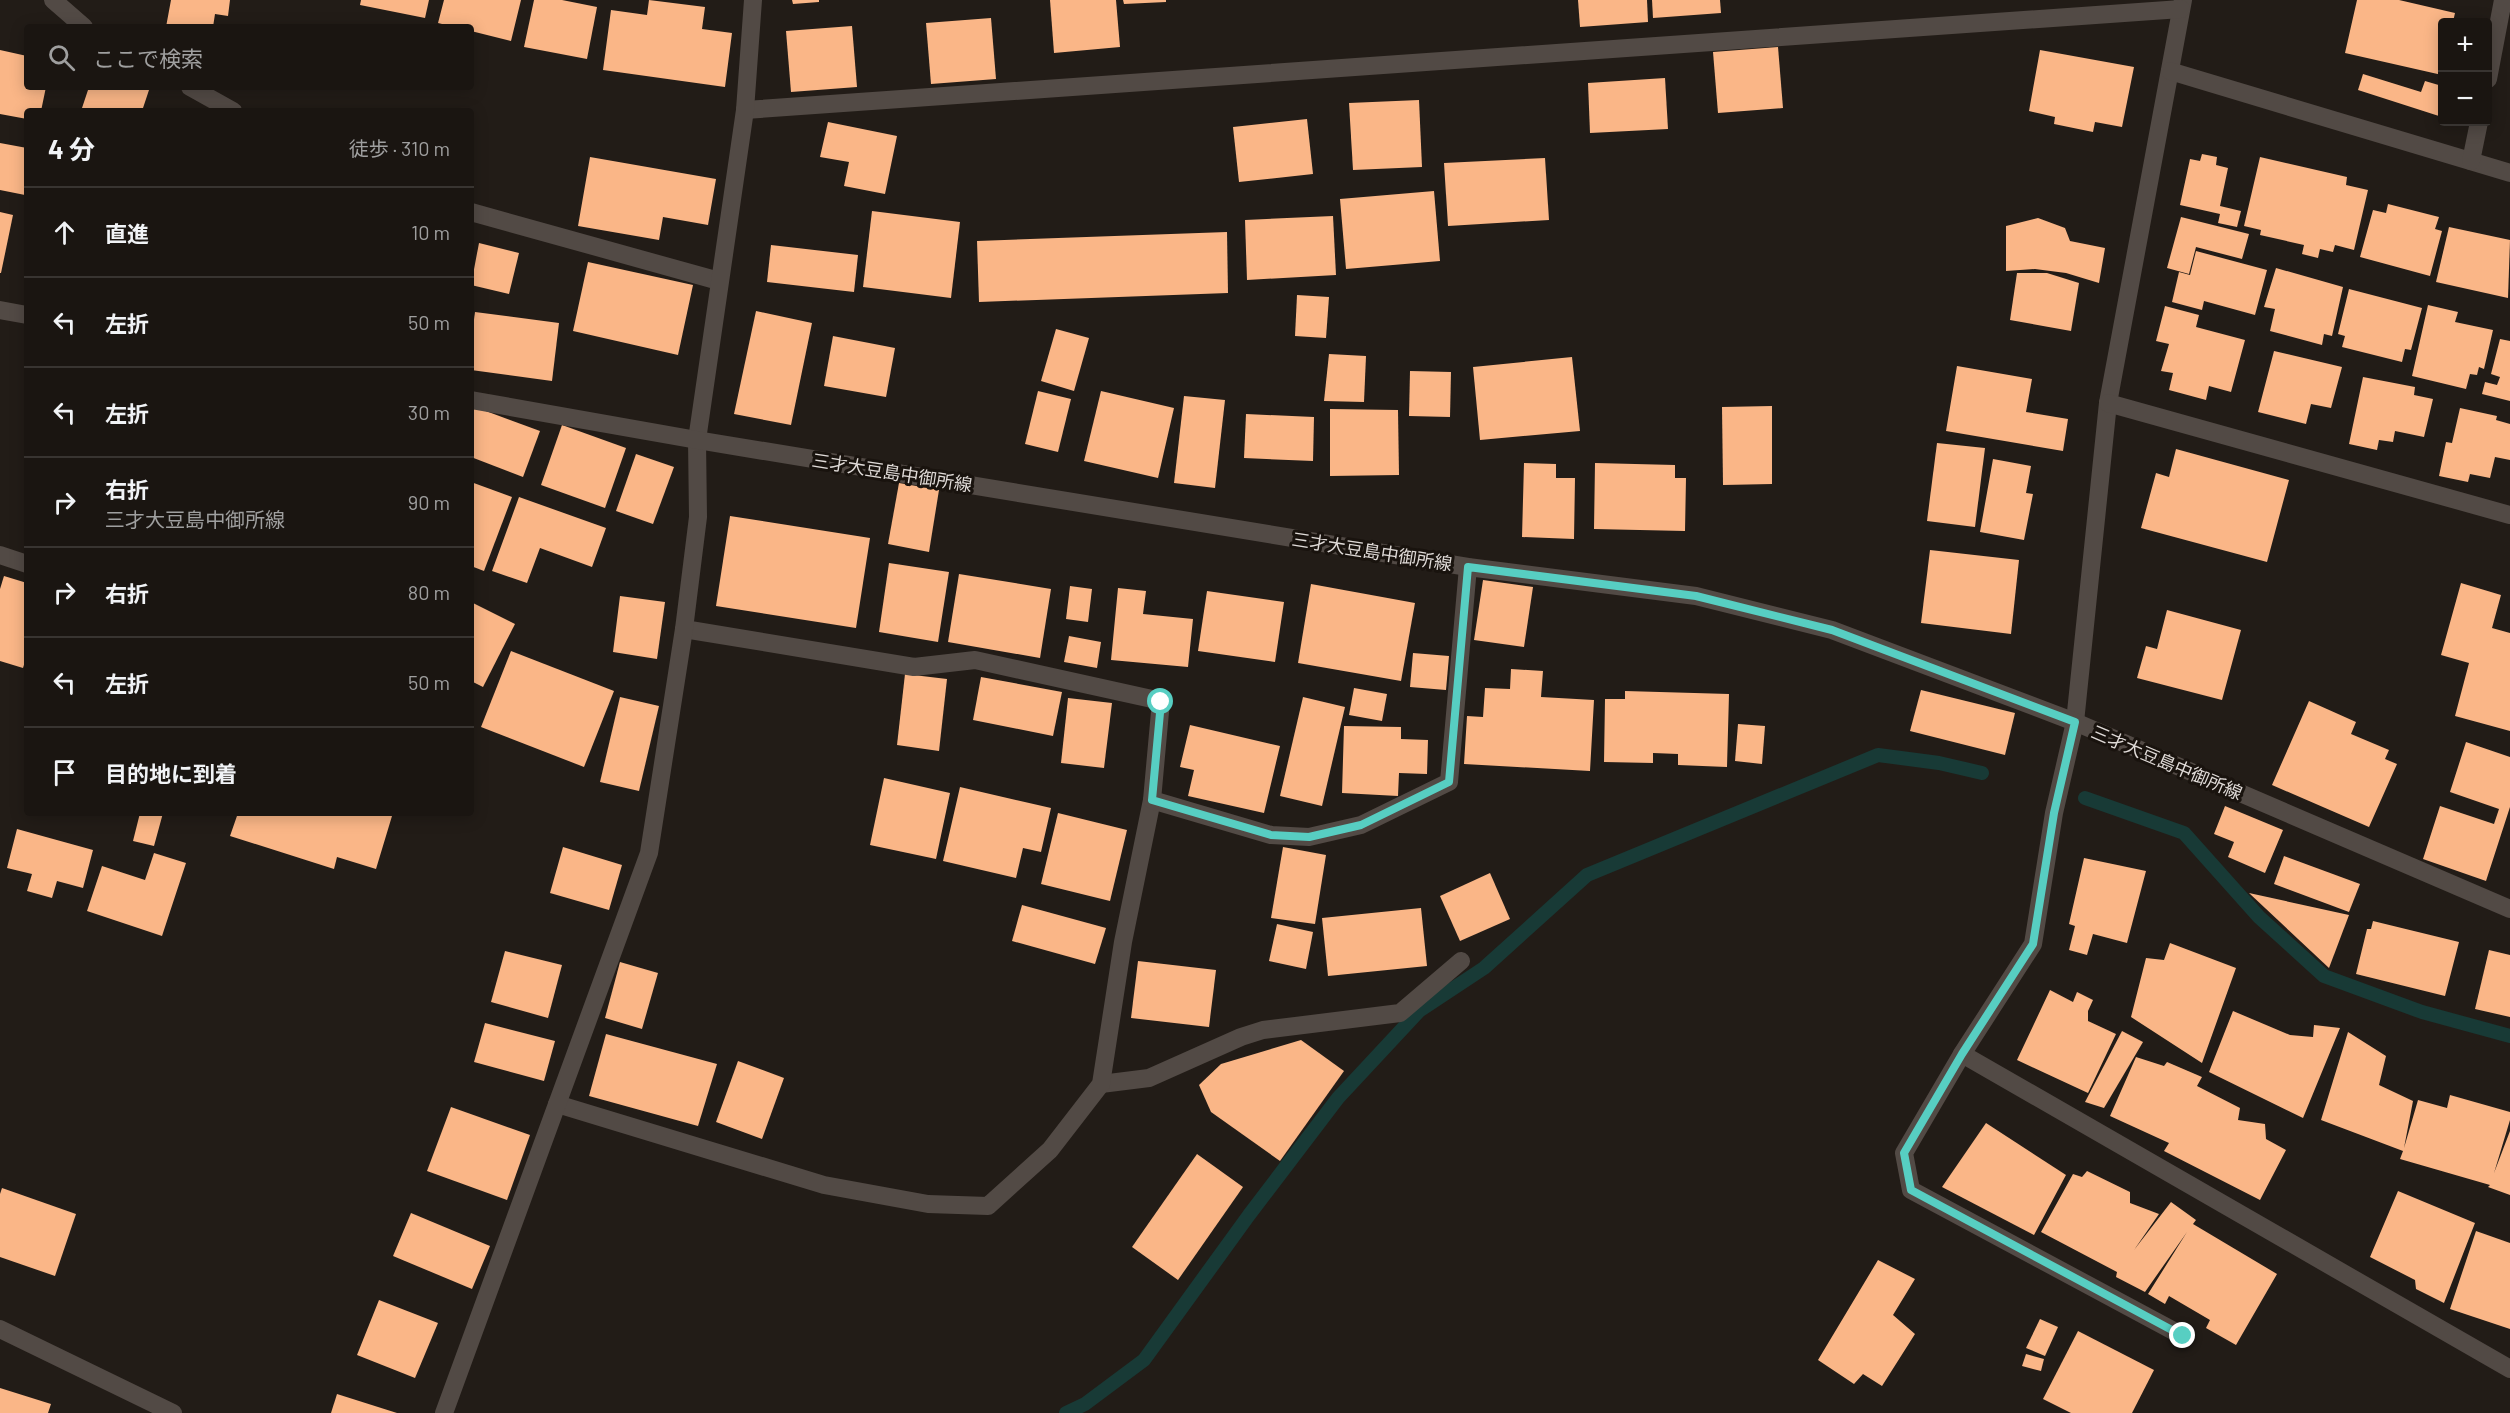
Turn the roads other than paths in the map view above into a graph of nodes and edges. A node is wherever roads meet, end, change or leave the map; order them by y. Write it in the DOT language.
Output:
graph roads {
  1 [pos="53,0"];
  2 [pos="753,0"];
  3 [pos="2503,0"];
  4 [pos="2182,5"];
  5 [pos="81,24"];
  6 [pos="2170,71"];
  7 [pos="2488,72"];
  8 [pos="195,90"];
  9 [pos="228,108"];
  10 [pos="745,110"];
  11 [pos="2478,126"];
  12 [pos="2471,161"];
  13 [pos="2510,173"];
  14 [pos="474,213"];
  15 [pos="719,281"];
  16 [pos="0,310"];
  17 [pos="24,314"];
  18 [pos="474,401"];
  19 [pos="2108,403"];
  20 [pos="697,440"];
  21 [pos="2510,515"];
  22 [pos="0,555"];
  23 [pos="24,563"];
  24 [pos="1468,567"];
  25 [pos="684,629"];
  26 [pos="2075,722"];
  27 [pos="1152,800"];
  28 [pos="2510,909"];
  29 [pos="1461,961"];
  30 [pos="1962,1054"];
  31 [pos="1101,1084"];
  32 [pos="557,1104"];
  33 [pos="0,1329"];
  34 [pos="2183,1336"];
  35 [pos="2510,1369"];
  36 [pos="173,1413"];
  37 [pos="444,1413"];
  1 -- 5 [label="street"];
  2 -- 10 [label="street"];
  3 -- 7 [label="street"];
  4 -- 6 [label="street"];
  4 -- 10 [label="street"];
  6 -- 12 [label="street"];
  6 -- 19 [label="street"];
  8 -- 9 [label="street"];
  10 -- 15 [label="street"];
  11 -- 12 [label="street"];
  12 -- 13 [label="street"];
  14 -- 15 [label="street"];
  15 -- 20 [label="street"];
  16 -- 17 [label="street"];
  18 -- 20 [label="street, 三才大豆島中御所線"];
  19 -- 21 [label="street"];
  19 -- 26 [label="street"];
  20 -- 24 [label="street, 三才大豆島中御所線"];
  20 -- 25 [label="street"];
  22 -- 23 [label="street"];
  24 -- 26 [label="street, 三才大豆島中御所線"];
  24 -- 27 [label="street"];
  25 -- 27 [label="street"];
  25 -- 32 [label="street"];
  26 -- 28 [label="street, 三才大豆島中御所線"];
  26 -- 30 [label="street"];
  27 -- 31 [label="street"];
  29 -- 31 [label="street"];
  30 -- 34 [label="street"];
  30 -- 35 [label="street"];
  31 -- 32 [label="street"];
  32 -- 37 [label="street"];
  33 -- 36 [label="street"];
}
